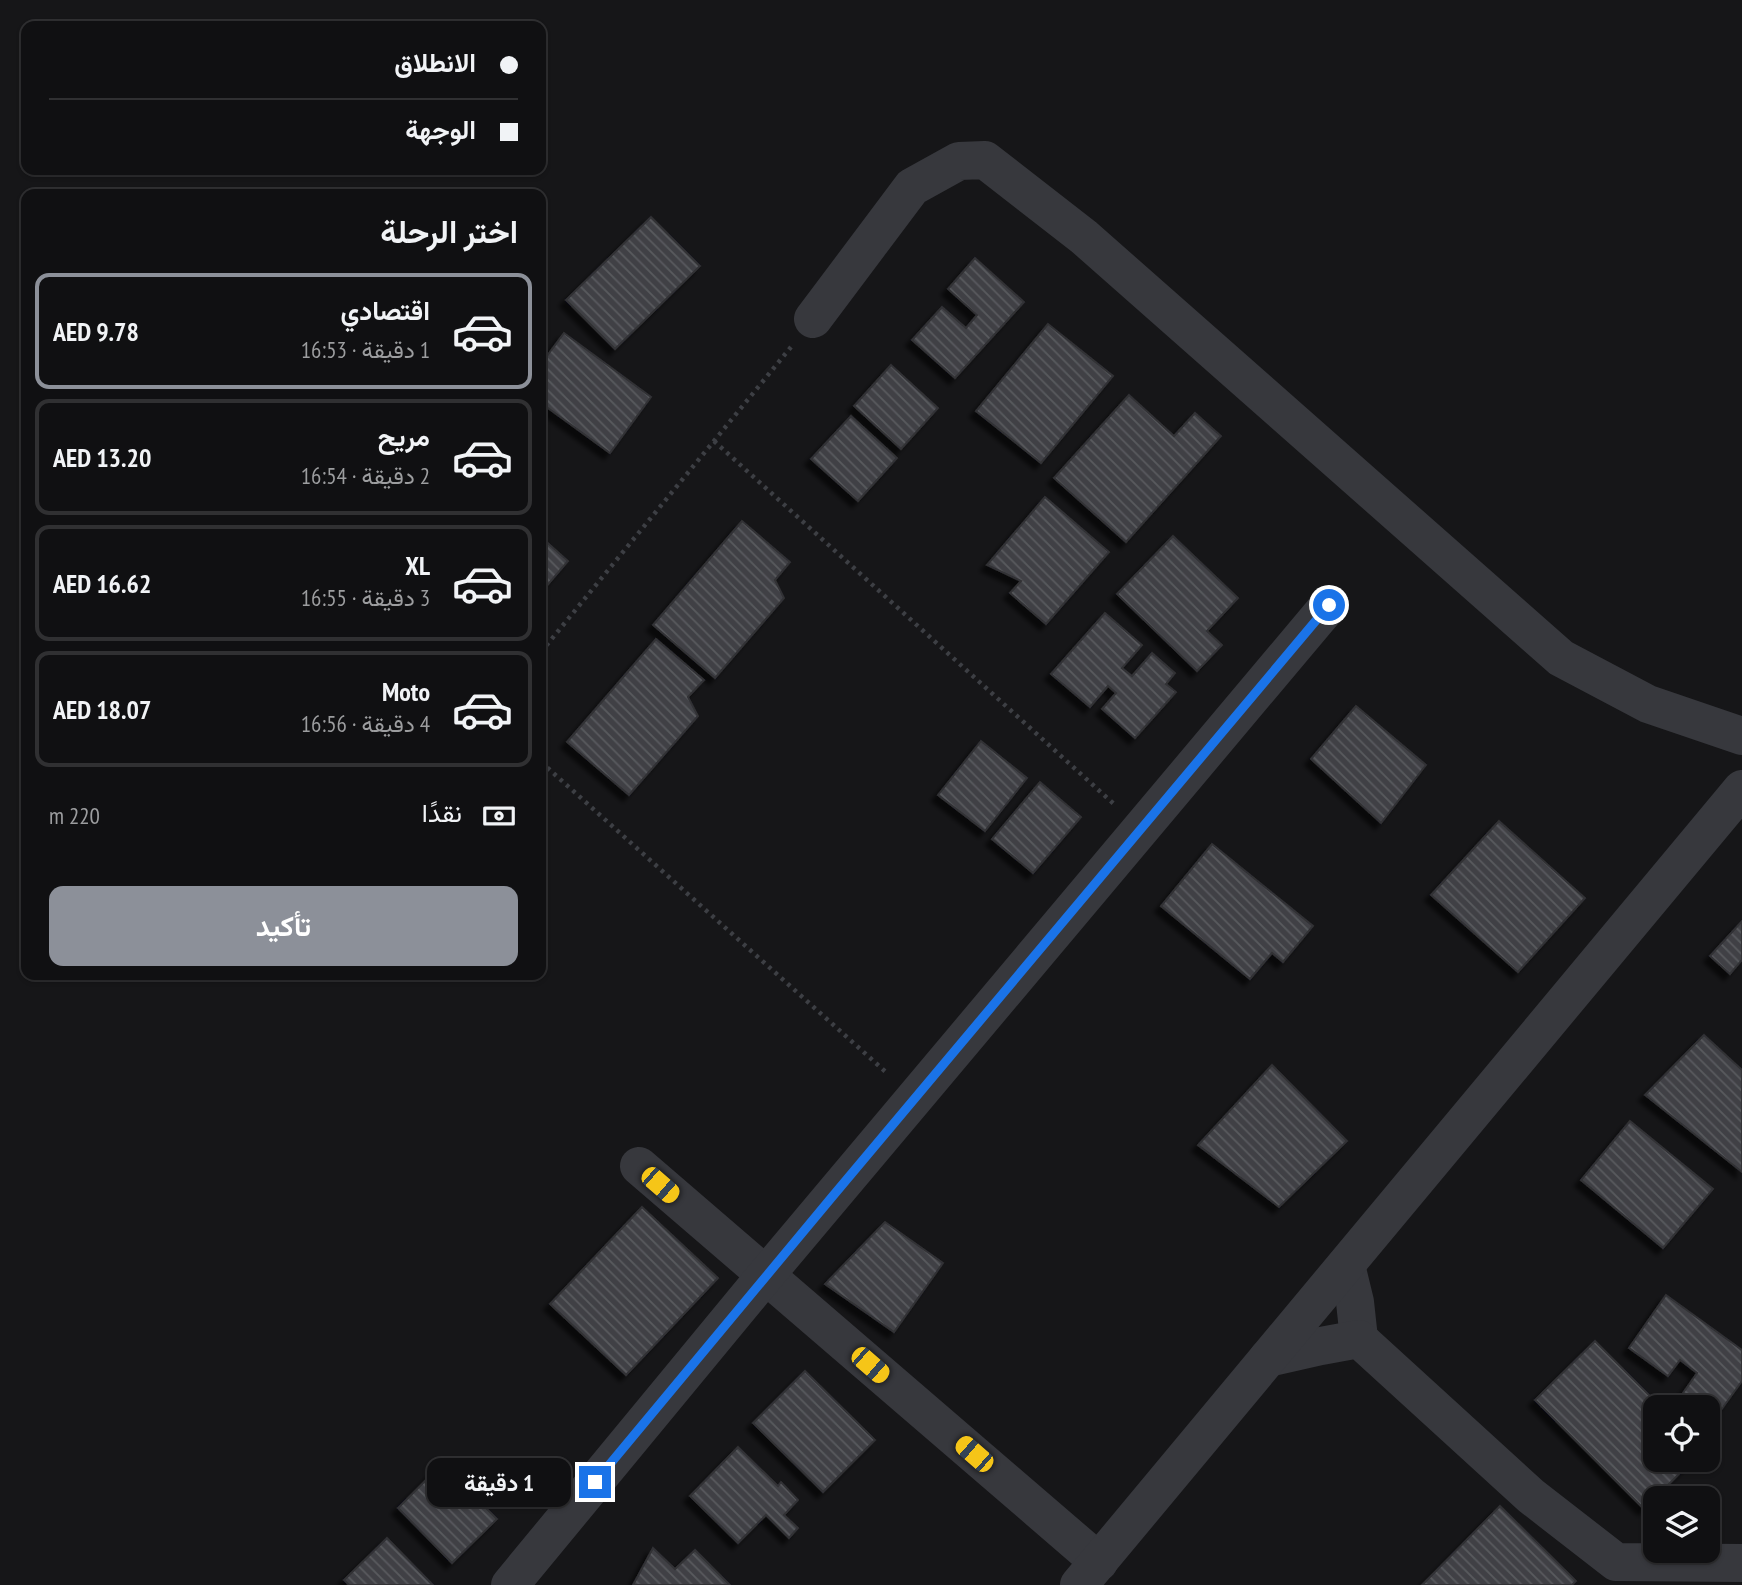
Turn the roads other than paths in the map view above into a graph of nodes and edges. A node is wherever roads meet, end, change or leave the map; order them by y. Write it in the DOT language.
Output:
graph roads {
  1 [pos="813,319"];
  2 [pos="1329,605"];
  3 [pos="1742,736"];
  4 [pos="1742,789"];
  5 [pos="639,1166"];
  6 [pos="1346,1265"];
  7 [pos="765,1276"];
  8 [pos="1359,1339"];
  9 [pos="1268,1358"];
  10 [pos="1742,1563"];
  11 [pos="1089,1573"];
  12 [pos="510,1585"];
  1 -- 3 [label="street"];
  2 -- 7 [label="street"];
  4 -- 6 [label="street"];
  5 -- 7 [label="street"];
  6 -- 8 [label="street"];
  6 -- 9 [label="street"];
  7 -- 11 [label="street"];
  7 -- 12 [label="street"];
  8 -- 9 [label="street"];
  8 -- 10 [label="street"];
  9 -- 11 [label="street"];
}
